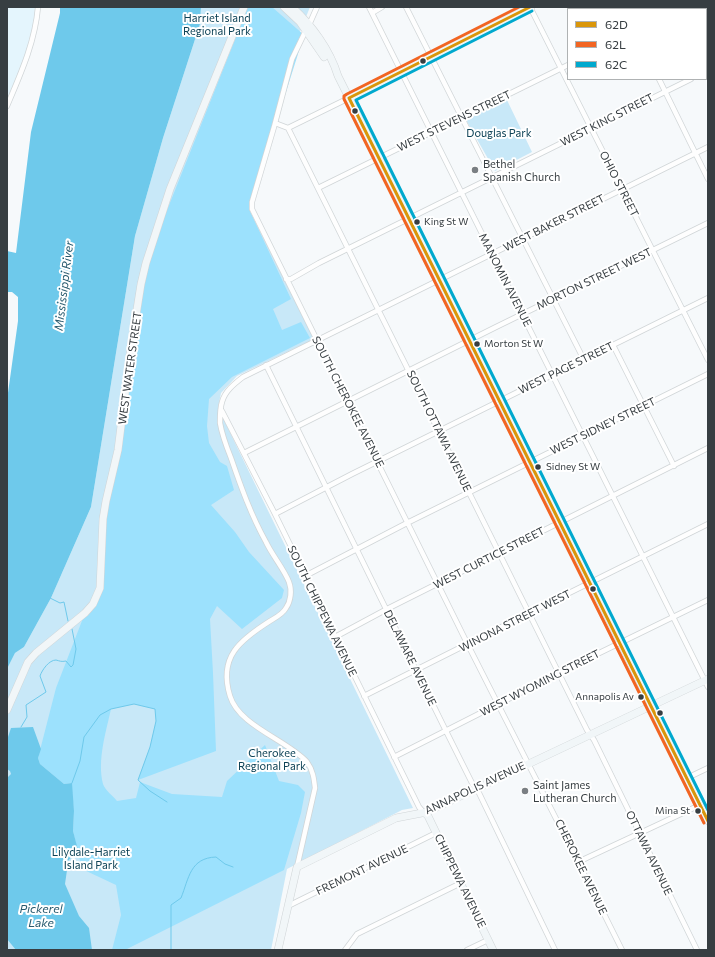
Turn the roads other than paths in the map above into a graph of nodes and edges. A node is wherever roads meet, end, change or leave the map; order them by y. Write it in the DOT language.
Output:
graph roads {
  1 [pos="38,7"];
  2 [pos="244,7"];
  3 [pos="284,7"];
  4 [pos="292,7"];
  5 [pos="317,7"];
  6 [pos="369,7"];
  7 [pos="382,7"];
  8 [pos="406,7"];
  9 [pos="530,7"];
  10 [pos="372,12"];
  11 [pos="301,20"];
  12 [pos="307,28"];
  13 [pos="431,57"];
  14 [pos="567,65"];
  15 [pos="561,68"];
  16 [pos="401,71"];
  17 [pos="660,80"];
  18 [pos="689,80"];
  19 [pos="665,91"];
  20 [pos="349,98"];
  21 [pos="7,106"];
  22 [pos="461,117"];
  23 [pos="276,123"];
  24 [pos="288,128"];
  25 [pos="591,129"];
  26 [pos="432,132"];
  27 [pos="708,147"];
  28 [pos="695,154"];
  29 [pos="379,159"];
  30 [pos="492,178"];
  31 [pos="708,178"];
  32 [pos="318,188"];
  33 [pos="622,189"];
  34 [pos="462,194"];
  35 [pos="409,218"];
  36 [pos="708,223"];
  37 [pos="523,239"];
  38 [pos="348,249"];
  39 [pos="653,250"];
  40 [pos="492,254"];
  41 [pos="286,279"];
  42 [pos="440,280"];
  43 [pos="708,298"];
  44 [pos="553,299"];
  45 [pos="379,310"];
  46 [pos="683,311"];
  47 [pos="523,314"];
  48 [pos="317,340"];
  49 [pos="470,340"];
  50 [pos="613,345"];
  51 [pos="584,360"];
  52 [pos="708,360"];
  53 [pos="266,365"];
  54 [pos="409,371"];
  55 [pos="708,374"];
  56 [pos="553,375"];
  57 [pos="347,401"];
  58 [pos="500,401"];
  59 [pos="644,406"];
  60 [pos="221,409"];
  61 [pos="296,426"];
  62 [pos="439,431"];
  63 [pos="583,436"];
  64 [pos="708,448"];
  65 [pos="244,453"];
  66 [pos="378,461"];
  67 [pos="530,461"];
  68 [pos="674,466"];
  69 [pos="325,487"];
  70 [pos="469,492"];
  71 [pos="613,496"];
  72 [pos="275,514"];
  73 [pos="407,522"];
  74 [pos="561,522"];
  75 [pos="708,524"];
  76 [pos="356,548"];
  77 [pos="500,553"];
  78 [pos="643,556"];
  79 [pos="305,576"];
  80 [pos="591,583"];
  81 [pos="438,584"];
  82 [pos="708,600"];
  83 [pos="386,610"];
  84 [pos="530,613"];
  85 [pos="673,618"];
  86 [pos="335,637"];
  87 [pos="621,643"];
  88 [pos="468,645"];
  89 [pos="416,670"];
  90 [pos="560,674"];
  91 [pos="707,682"];
  92 [pos="364,696"];
  93 [pos="498,704"];
  94 [pos="652,706"];
  95 [pos="7,710"];
  96 [pos="446,731"];
  97 [pos="590,734"];
  98 [pos="394,757"];
  99 [pos="529,763"];
  100 [pos="708,768"];
  101 [pos="687,778"];
  102 [pos="476,789"];
  103 [pos="700,805"];
  104 [pos="425,813"];
  105 [pos="708,821"];
  106 [pos="640,833"];
  107 [pos="436,834"];
  108 [pos="578,862"];
  109 [pos="297,867"];
  110 [pos="461,883"];
  111 [pos="288,906"];
  112 [pos="488,940"];
  113 [pos="278,950"];
  114 [pos="345,950"];
  115 [pos="467,950"];
  116 [pos="493,950"];
  117 [pos="555,950"];
  118 [pos="622,950"];
  119 [pos="697,950"];
  1 -- 21 [label="street"];
  2 -- 95 [label="street, WEST WATER STREET"];
  3 -- 11 [label="street"];
  4 -- 11 [label="street"];
  5 -- 12 [label="street, SOUTH CHEROKEE AVENUE"];
  6 -- 10 [label="street, MANOMIN AVENUE"];
  7 -- 10 [label="street"];
  8 -- 13 [label="street"];
  9 -- 13 [label="street"];
  9 -- 15 [label="street, OHIO STREET"];
  10 -- 16 [label="street, MANOMIN AVENUE"];
  11 -- 12 [label="street"];
  12 -- 20 [label="street"];
  12 -- 23 [label="street, SOUTH CHEROKEE AVENUE"];
  13 -- 16 [label="street"];
  13 -- 22 [label="street"];
  14 -- 15 [label="street, WEST STEVENS STREET"];
  15 -- 22 [label="street, WEST STEVENS STREET"];
  15 -- 25 [label="street, OHIO STREET"];
  16 -- 20 [label="street"];
  16 -- 26 [label="street, MANOMIN AVENUE"];
  17 -- 19 [label="street"];
  18 -- 19 [label="street, WEST KING STREET"];
  19 -- 25 [label="street, WEST KING STREET"];
  19 -- 28 [label="street"];
  20 -- 24 [label="street"];
  20 -- 29 [label="street"];
  22 -- 26 [label="street, WEST STEVENS STREET"];
  22 -- 30 [label="street"];
  23 -- 24 [label="street"];
  23 -- 41 [label="street, SOUTH CHEROKEE AVENUE"];
  24 -- 32 [label="street, SOUTH OTTAWA AVENUE"];
  25 -- 30 [label="street, WEST KING STREET"];
  25 -- 33 [label="street, OHIO STREET"];
  26 -- 29 [label="street, WEST STEVENS STREET"];
  26 -- 34 [label="street, MANOMIN AVENUE"];
  27 -- 28 [label="street, WEST BAKER STREET"];
  28 -- 31 [label="street"];
  28 -- 33 [label="street, WEST BAKER STREET"];
  29 -- 32 [label="street, WEST STEVENS STREET"];
  29 -- 35 [label="street"];
  30 -- 34 [label="street, WEST KING STREET"];
  30 -- 37 [label="street"];
  32 -- 38 [label="street, SOUTH OTTAWA AVENUE"];
  33 -- 37 [label="street, WEST BAKER STREET"];
  33 -- 39 [label="street, OHIO STREET"];
  34 -- 35 [label="street, WEST KING STREET"];
  34 -- 40 [label="street, MANOMIN AVENUE"];
  35 -- 38 [label="street, WEST KING STREET"];
  35 -- 42 [label="street"];
  36 -- 39 [label="street, MORTON STREET WEST"];
  37 -- 40 [label="street, WEST BAKER STREET"];
  37 -- 44 [label="street"];
  38 -- 41 [label="street, WEST KING STREET"];
  38 -- 45 [label="street, SOUTH OTTAWA AVENUE"];
  39 -- 44 [label="street, MORTON STREET WEST"];
  39 -- 46 [label="street, OHIO STREET"];
  40 -- 42 [label="street, WEST BAKER STREET"];
  40 -- 47 [label="street, MANOMIN AVENUE"];
  41 -- 48 [label="street, SOUTH CHEROKEE AVENUE"];
  42 -- 45 [label="street, WEST BAKER STREET"];
  42 -- 49 [label="street"];
  43 -- 46 [label="street, WEST PAGE STREET"];
  44 -- 47 [label="street, MORTON STREET WEST"];
  44 -- 51 [label="street"];
  45 -- 48 [label="street, WEST BAKER STREET"];
  45 -- 54 [label="street, SOUTH OTTAWA AVENUE"];
  46 -- 50 [label="street, WEST PAGE STREET"];
  46 -- 52 [label="street, OHIO STREET"];
  47 -- 49 [label="street, MORTON STREET WEST"];
  47 -- 56 [label="street, MANOMIN AVENUE"];
  48 -- 53 [label="street, WEST BAKER STREET"];
  48 -- 57 [label="street, SOUTH CHEROKEE AVENUE"];
  49 -- 54 [label="street, MORTON STREET WEST"];
  49 -- 58 [label="street"];
  50 -- 51 [label="street, WEST PAGE STREET"];
  50 -- 59 [label="street"];
  51 -- 56 [label="street, WEST PAGE STREET"];
  53 -- 60 [label="street, WEST BAKER STREET"];
  53 -- 61 [label="street, DELAWARE AVENUE"];
  54 -- 57 [label="street, MORTON STREET WEST"];
  54 -- 62 [label="street, SOUTH OTTAWA AVENUE"];
  55 -- 59 [label="street, WEST SIDNEY STREET"];
  56 -- 58 [label="street, WEST PAGE STREET"];
  56 -- 63 [label="street, MANOMIN AVENUE"];
  57 -- 61 [label="street, MORTON STREET WEST"];
  57 -- 66 [label="street, SOUTH CHEROKEE AVENUE"];
  58 -- 62 [label="street, WEST PAGE STREET"];
  58 -- 67 [label="street"];
  59 -- 63 [label="street, WEST SIDNEY STREET"];
  59 -- 68 [label="street"];
  60 -- 65 [label="street, SOUTH CHIPPEWA AVENUE"];
  60 -- 109 [label="street"];
  61 -- 65 [label="street, MORTON STREET WEST"];
  61 -- 69 [label="street, DELAWARE AVENUE"];
  62 -- 66 [label="street, WEST PAGE STREET"];
  62 -- 70 [label="street, SOUTH OTTAWA AVENUE"];
  63 -- 67 [label="street, WEST SIDNEY STREET"];
  63 -- 71 [label="street, MANOMIN AVENUE"];
  64 -- 68 [label="street, WEST CURTICE STREET"];
  65 -- 72 [label="street, SOUTH CHIPPEWA AVENUE"];
  66 -- 69 [label="street, WEST PAGE STREET"];
  66 -- 73 [label="street, SOUTH CHEROKEE AVENUE"];
  67 -- 70 [label="street, WEST SIDNEY STREET"];
  67 -- 74 [label="street"];
  68 -- 71 [label="street, WEST CURTICE STREET"];
  69 -- 72 [label="street, WEST PAGE STREET"];
  69 -- 76 [label="street, DELAWARE AVENUE"];
  70 -- 73 [label="street, WEST SIDNEY STREET"];
  70 -- 77 [label="street, SOUTH OTTAWA AVENUE"];
  71 -- 74 [label="street, WEST CURTICE STREET"];
  71 -- 78 [label="street, MANOMIN AVENUE"];
  72 -- 79 [label="street, SOUTH CHIPPEWA AVENUE"];
  73 -- 76 [label="street, WEST SIDNEY STREET"];
  73 -- 81 [label="street, SOUTH CHEROKEE AVENUE"];
  74 -- 77 [label="street, WEST CURTICE STREET"];
  74 -- 80 [label="street"];
  75 -- 78 [label="street, WINONA STREET WEST"];
  76 -- 79 [label="street, WEST SIDNEY STREET"];
  76 -- 83 [label="street, DELAWARE AVENUE"];
  77 -- 81 [label="street, WEST CURTICE STREET"];
  77 -- 84 [label="street, SOUTH OTTAWA AVENUE"];
  78 -- 80 [label="street, WINONA STREET WEST"];
  78 -- 85 [label="street, MANOMIN AVENUE"];
  79 -- 86 [label="street, SOUTH CHIPPEWA AVENUE"];
  80 -- 84 [label="street, WINONA STREET WEST"];
  80 -- 87 [label="street"];
  81 -- 83 [label="street, WEST CURTICE STREET"];
  81 -- 88 [label="street, SOUTH CHEROKEE AVENUE"];
  82 -- 85 [label="street, WEST WYOMING STREET"];
  83 -- 86 [label="street, WEST CURTICE STREET"];
  83 -- 89 [label="street, DELAWARE AVENUE"];
  84 -- 88 [label="street, WINONA STREET WEST"];
  84 -- 90 [label="street, SOUTH OTTAWA AVENUE"];
  85 -- 87 [label="street, WEST WYOMING STREET"];
  85 -- 91 [label="street, MANOMIN AVENUE"];
  86 -- 92 [label="street, SOUTH CHIPPEWA AVENUE"];
  87 -- 90 [label="street, WEST WYOMING STREET"];
  87 -- 94 [label="street"];
  88 -- 89 [label="street, WINONA STREET WEST"];
  88 -- 93 [label="street, SOUTH CHEROKEE AVENUE"];
  89 -- 92 [label="street, WINONA STREET WEST"];
  89 -- 96 [label="street, DELAWARE AVENUE"];
  90 -- 93 [label="street, WEST WYOMING STREET"];
  90 -- 97 [label="street, SOUTH OTTAWA AVENUE"];
  91 -- 94 [label="street, ANNAPOLIS AVENUE"];
  92 -- 98 [label="street, SOUTH CHIPPEWA AVENUE"];
  93 -- 96 [label="street, WEST WYOMING STREET"];
  93 -- 99 [label="street, SOUTH CHEROKEE AVENUE"];
  94 -- 97 [label="street, ANNAPOLIS AVENUE"];
  94 -- 101 [label="street"];
  96 -- 98 [label="street, WEST WYOMING STREET"];
  96 -- 102 [label="street, DELAWARE AVENUE"];
  97 -- 99 [label="street, ANNAPOLIS AVENUE"];
  97 -- 106 [label="street, OTTAWA AVENUE"];
  98 -- 104 [label="street, SOUTH CHIPPEWA AVENUE"];
  99 -- 102 [label="street, ANNAPOLIS AVENUE"];
  99 -- 108 [label="street, CHEROKEE AVENUE"];
  100 -- 101 [label="street"];
  101 -- 103 [label="street"];
  102 -- 104 [label="street, ANNAPOLIS AVENUE"];
  102 -- 117 [label="street, DELAWARE AVENUE"];
  103 -- 105 [label="street"];
  103 -- 106 [label="street"];
  104 -- 107 [label="street, CHIPPEWA AVENUE"];
  104 -- 109 [label="street, ANNAPOLIS AVENUE"];
  106 -- 108 [label="street"];
  106 -- 119 [label="street, OTTAWA AVENUE"];
  107 -- 110 [label="street, CHIPPEWA AVENUE"];
  107 -- 111 [label="street, FREMONT AVENUE"];
  108 -- 118 [label="street, CHEROKEE AVENUE"];
  109 -- 111 [label="street"];
  110 -- 112 [label="street, CHIPPEWA AVENUE"];
  110 -- 114 [label="street"];
  111 -- 113 [label="street"];
  112 -- 115 [label="street"];
  112 -- 116 [label="street, CHIPPEWA AVENUE"];
}
